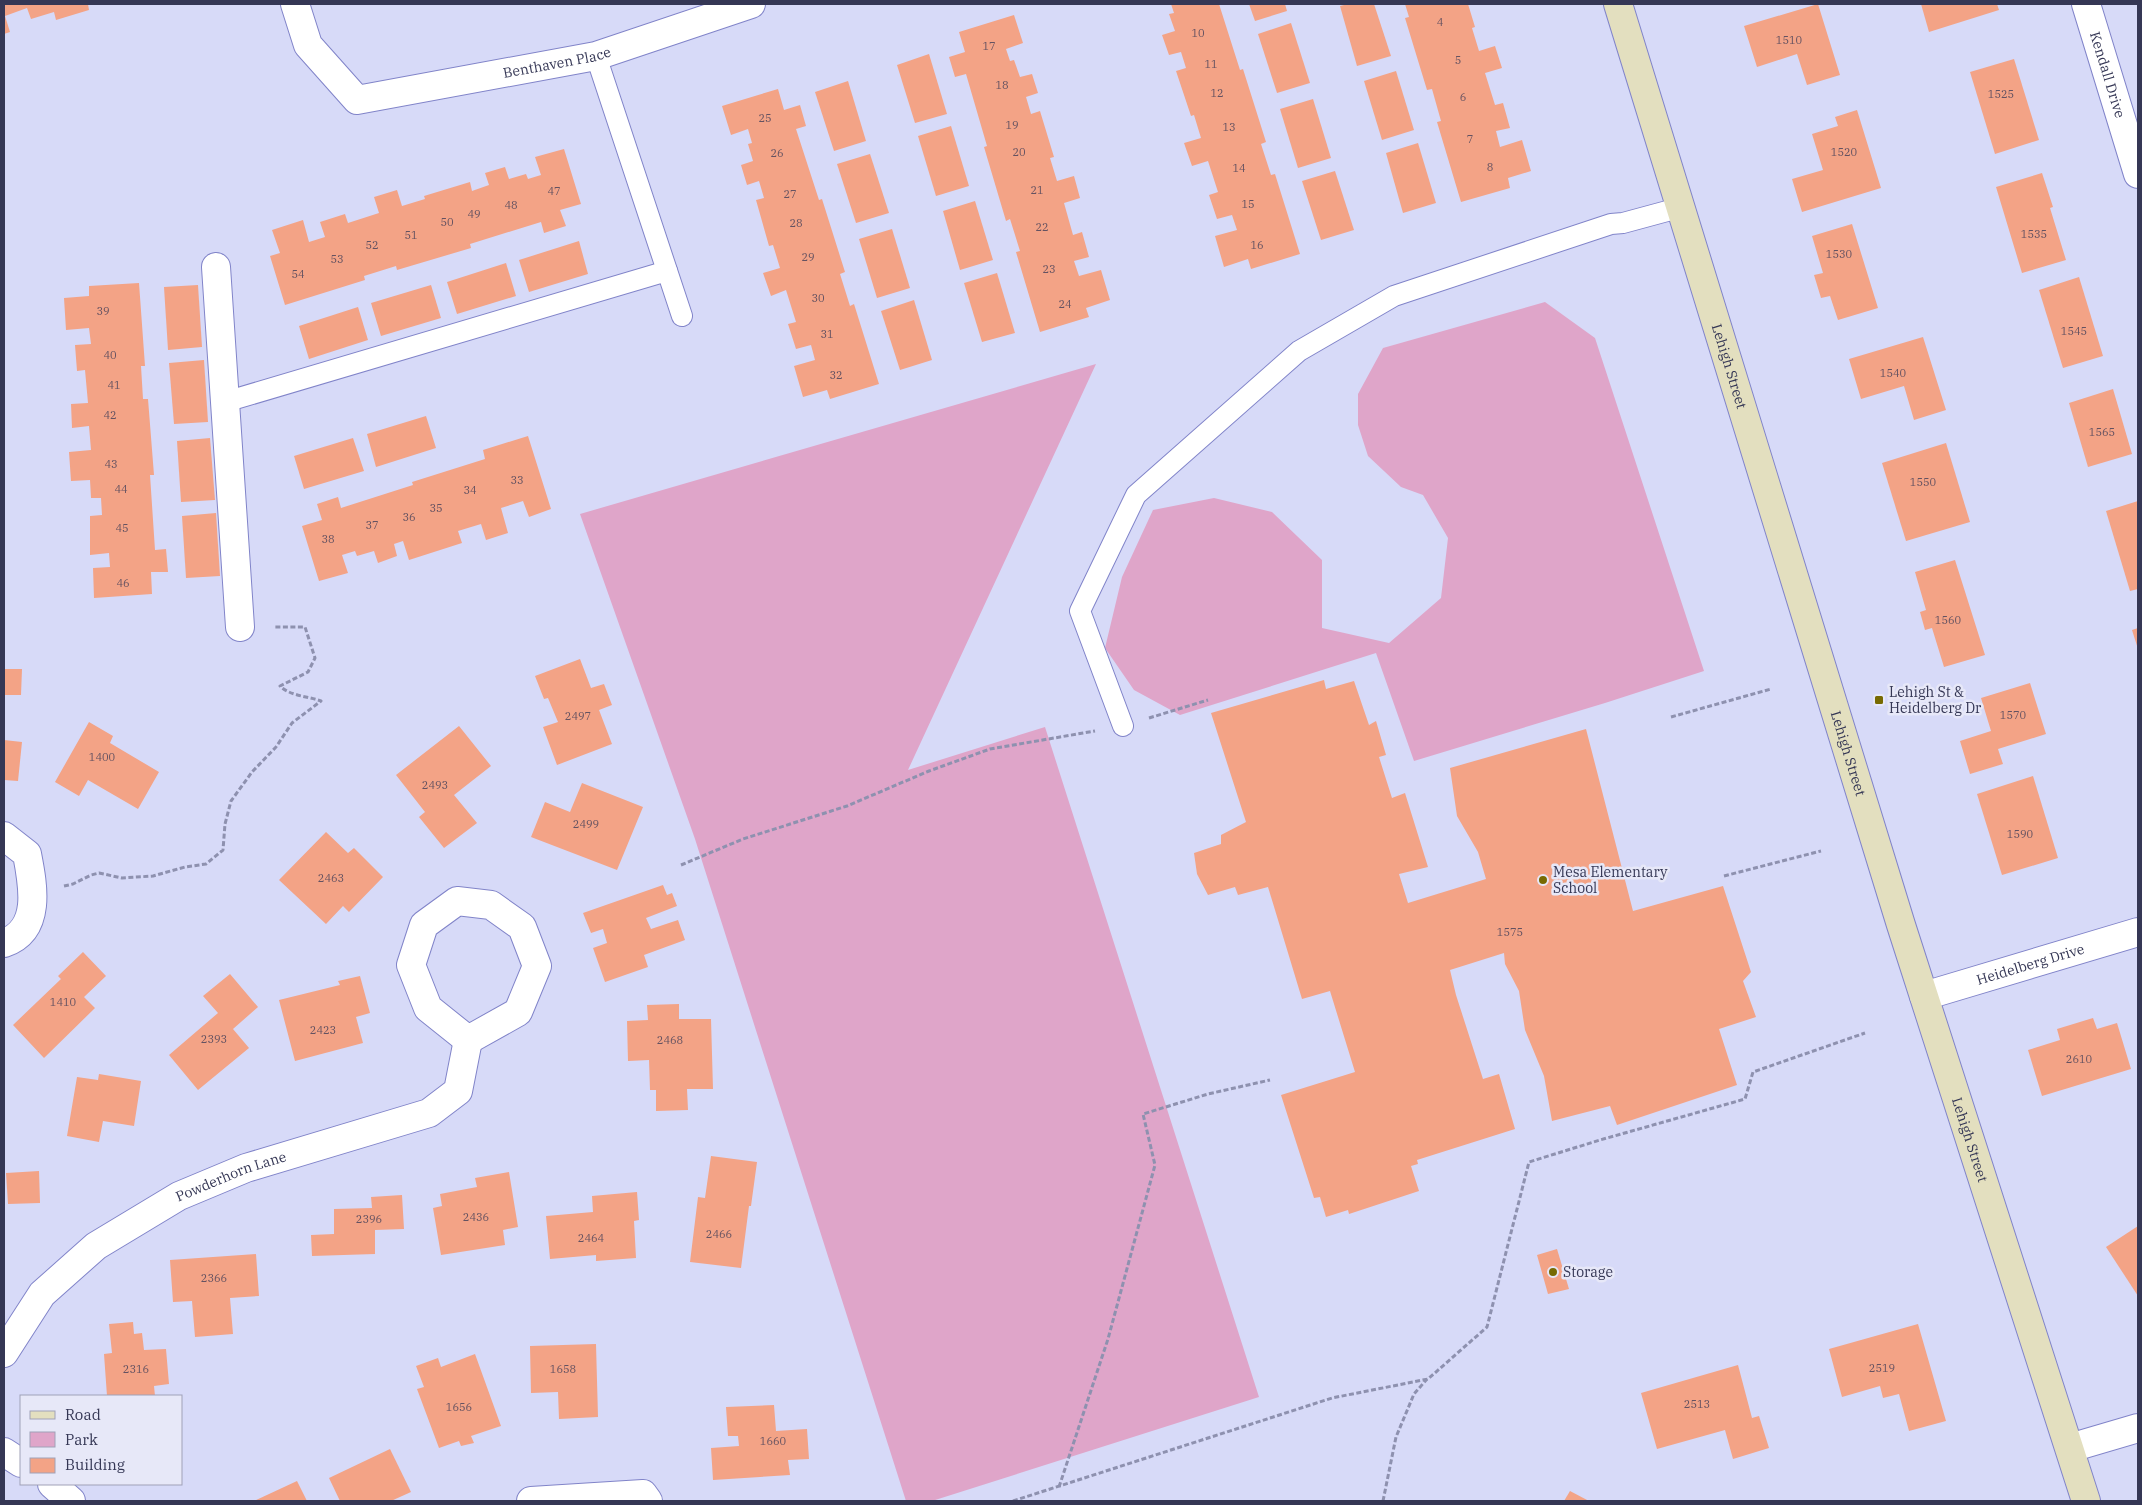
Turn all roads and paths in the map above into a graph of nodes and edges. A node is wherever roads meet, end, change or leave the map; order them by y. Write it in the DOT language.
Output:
graph roads {
  1 [pos="295,4"];
  2 [pos="752,4"];
  3 [pos="1618,4"];
  4 [pos="2086,4"];
  5 [pos="596,56"];
  6 [pos="2138,174"];
  7 [pos="1682,207"];
  8 [pos="216,267"];
  9 [pos="667,271"];
  10 [pos="682,316"];
  11 [pos="225,402"];
  12 [pos="240,627"];
  13 [pos="1771,690"];
  14 [pos="1208,700"];
  15 [pos="1671,717"];
  16 [pos="1123,726"];
  17 [pos="4,836"];
  18 [pos="1821,851"];
  19 [pos="681,865"];
  20 [pos="1724,876"];
  21 [pos="34,892"];
  22 [pos="2138,932"];
  23 [pos="4,943"];
  24 [pos="1924,996"];
  25 [pos="1865,1033"];
  26 [pos="468,1040"];
  27 [pos="1270,1080"];
  28 [pos="4,1353"];
  29 [pos="1428,1379"];
  30 [pos="2138,1428"];
  31 [pos="2070,1448"];
  32 [pos="4,1452"];
  33 [pos="20,1462"];
  34 [pos="53,1485"];
  35 [pos="1059,1487"];
  36 [pos="72,1501"];
  37 [pos="531,1501"];
  38 [pos="648,1501"];
  39 [pos="1013,1501"];
  40 [pos="1383,1501"];
  41 [pos="2086,1501"];
  1 -- 5 [label="street, Benthaven Place"];
  2 -- 5 [label="street, Benthaven Place"];
  3 -- 7 [label="street, Lehigh Street"];
  4 -- 6 [label="street, Kendall Drive"];
  5 -- 9 [label="lane"];
  7 -- 16 [label="lane"];
  7 -- 24 [label="street, Lehigh Street"];
  8 -- 11 [label="street"];
  9 -- 10 [label="lane"];
  9 -- 11 [label="lane"];
  11 -- 12 [label="street"];
  12 -- 21 [label="path"];
  13 -- 15 [label="path"];
  14 -- 16 [label="path"];
  16 -- 19 [label="path"];
  17 -- 21 [label="street"];
  18 -- 20 [label="path"];
  21 -- 23 [label="street"];
  22 -- 24 [label="street, Heidelberg Drive"];
  24 -- 31 [label="street, Lehigh Street"];
  25 -- 29 [label="path"];
  26 -- 26 [label="street"];
  26 -- 28 [label="street, Powderhorn Lane"];
  27 -- 35 [label="path"];
  29 -- 35 [label="path"];
  29 -- 40 [label="path"];
  30 -- 31 [label="street"];
  31 -- 41 [label="street, Lehigh Street"];
  32 -- 33 [label="street"];
  34 -- 36 [label="street"];
  35 -- 39 [label="path"];
  37 -- 38 [label="street"];
}
